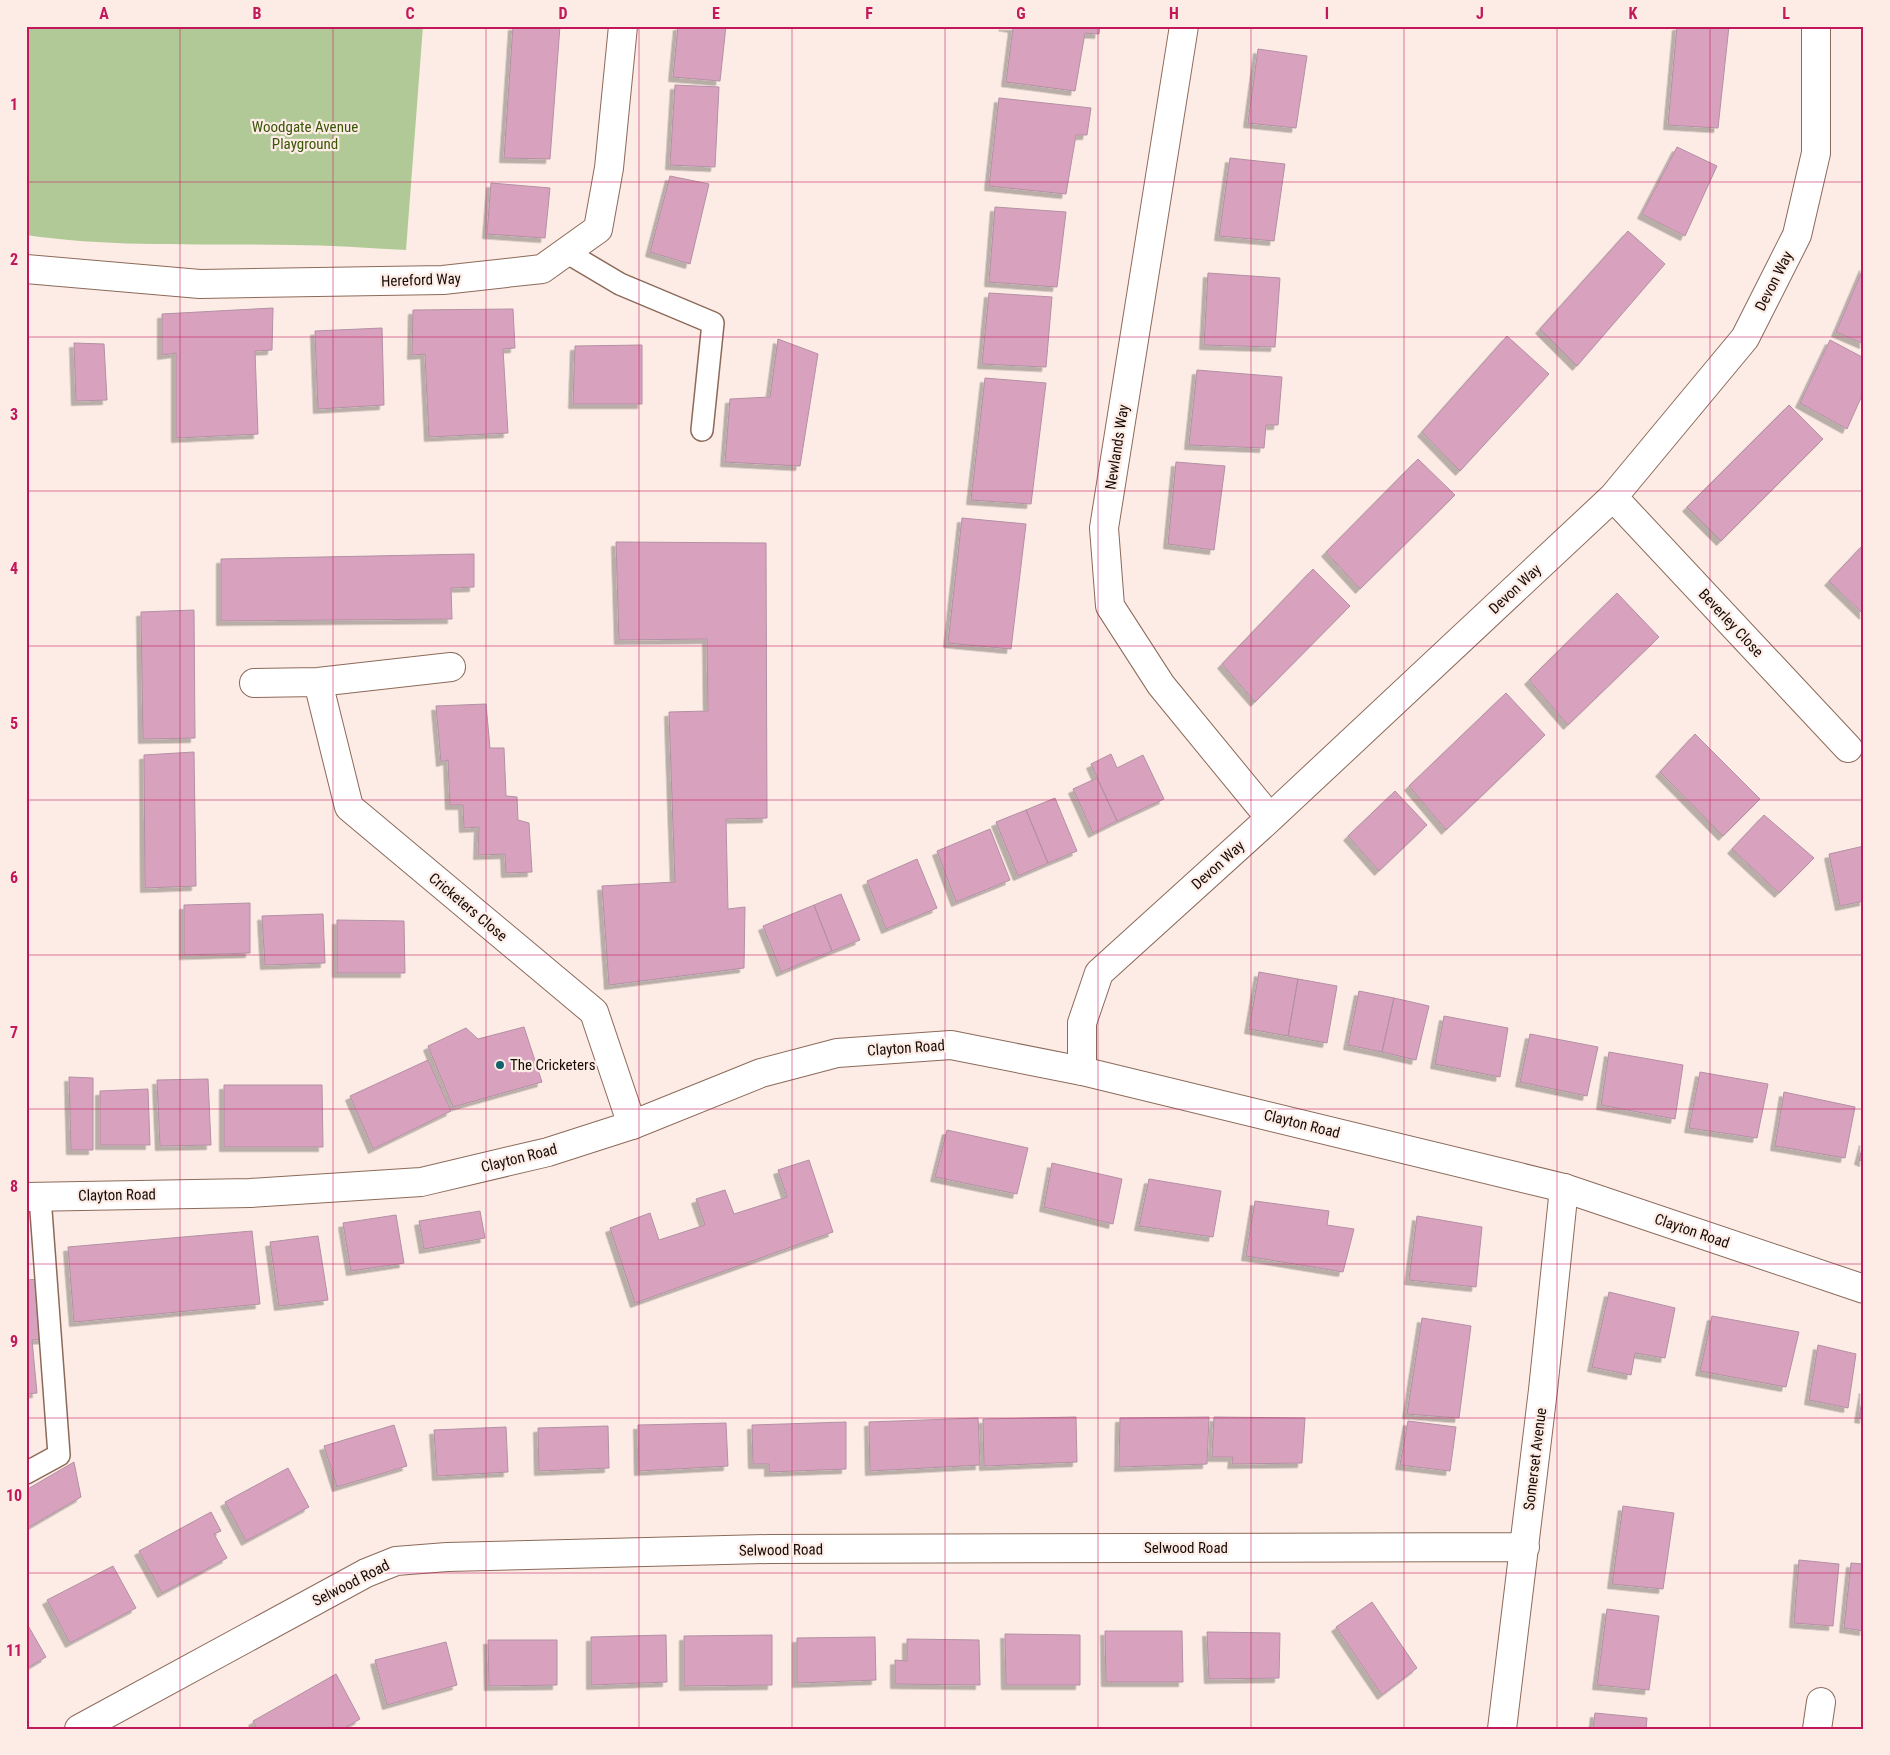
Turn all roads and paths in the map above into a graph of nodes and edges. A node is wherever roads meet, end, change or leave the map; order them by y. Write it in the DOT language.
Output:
graph roads {
  1 [pos="624,26"];
  2 [pos="1184,26"];
  3 [pos="1816,26"];
  4 [pos="566,252"];
  5 [pos="26,269"];
  6 [pos="702,430"];
  7 [pos="1613,497"];
  8 [pos="451,667"];
  9 [pos="318,682"];
  10 [pos="254,684"];
  11 [pos="1848,748"];
  12 [pos="1270,818"];
  13 [pos="1082,1071"];
  14 [pos="632,1125"];
  15 [pos="1564,1188"];
  16 [pos="33,1197"];
  17 [pos="1864,1289"];
  18 [pos="26,1473"];
  19 [pos="1525,1547"];
  20 [pos="1821,1702"];
  21 [pos="79,1729"];
  22 [pos="1502,1729"];
  23 [pos="1817,1729"];
  1 -- 4 [label="street, Hereford Way"];
  2 -- 12 [label="street, Newlands Way"];
  3 -- 7 [label="street, Devon Way"];
  4 -- 5 [label="street, Hereford Way"];
  4 -- 6 [label="lane"];
  7 -- 11 [label="street, Beverley Close"];
  7 -- 12 [label="street, Devon Way"];
  8 -- 9 [label="street"];
  9 -- 10 [label="street"];
  9 -- 14 [label="street, Cricketers Close"];
  12 -- 13 [label="street, Devon Way"];
  13 -- 14 [label="street, Clayton Road"];
  13 -- 15 [label="street, Clayton Road"];
  14 -- 16 [label="street, Clayton Road"];
  15 -- 17 [label="street, Clayton Road"];
  15 -- 19 [label="street, Somerset Avenue"];
  16 -- 18 [label="lane"];
  19 -- 21 [label="street, Selwood Road"];
  19 -- 22 [label="street, Somerset Avenue"];
  20 -- 23 [label="street"];
}
